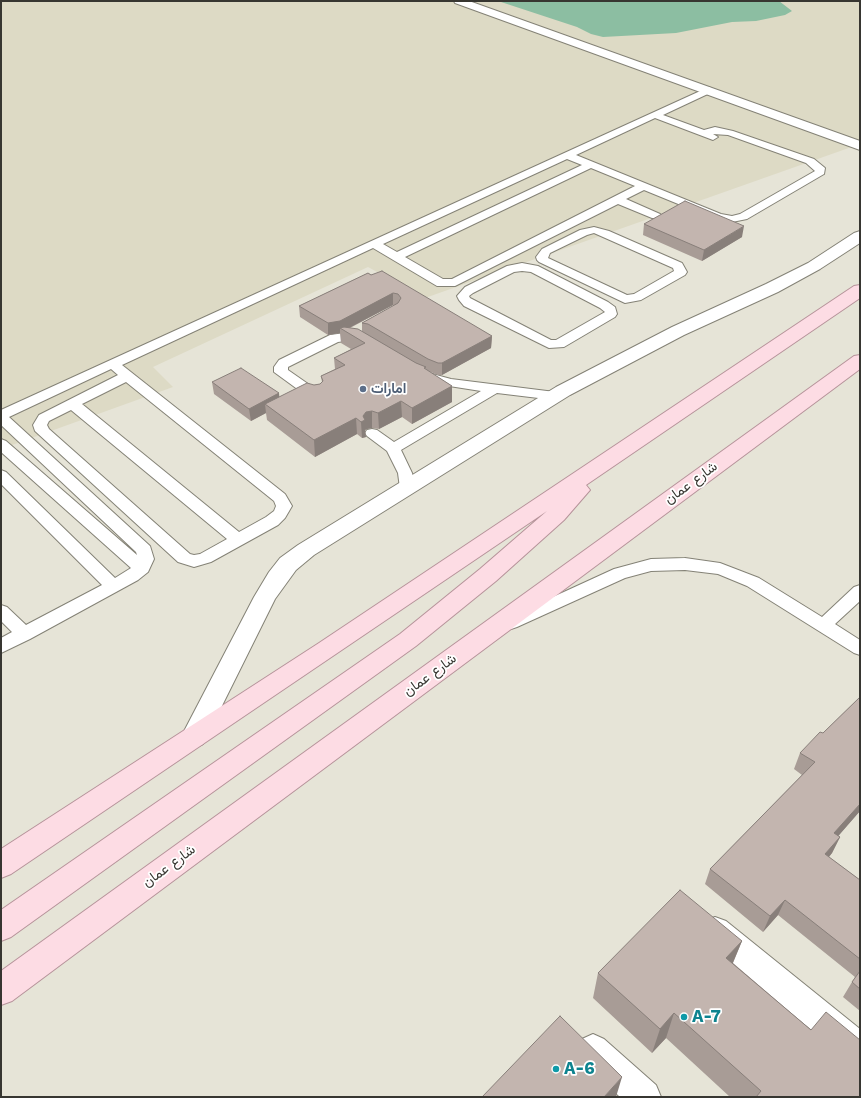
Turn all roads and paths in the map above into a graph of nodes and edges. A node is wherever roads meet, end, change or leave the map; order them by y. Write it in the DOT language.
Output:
graph roads {
  1 [pos="459,1"];
  2 [pos="709,90"];
  3 [pos="655,115"];
  4 [pos="704,133"];
  5 [pos="860,146"];
  6 [pos="567,155"];
  7 [pos="764,156"];
  8 [pos="590,165"];
  9 [pos="801,169"];
  10 [pos="816,175"];
  11 [pos="644,186"];
  12 [pos="618,200"];
  13 [pos="656,216"];
  14 [pos="577,220"];
  15 [pos="600,231"];
  16 [pos="860,236"];
  17 [pos="374,244"];
  18 [pos="396,257"];
  19 [pos="562,270"];
  20 [pos="549,277"];
  21 [pos="860,290"];
  22 [pos="363,327"];
  23 [pos="345,337"];
  24 [pos="376,348"];
  25 [pos="860,360"];
  26 [pos="113,364"];
  27 [pos="416,371"];
  28 [pos="127,376"];
  29 [pos="496,388"];
  30 [pos="316,396"];
  31 [pos="556,396"];
  32 [pos="72,403"];
  33 [pos="4,423"];
  34 [pos="372,433"];
  35 [pos="1,444"];
  36 [pos="393,448"];
  37 [pos="611,458"];
  38 [pos="1,475"];
  39 [pos="408,488"];
  40 [pos="238,540"];
  41 [pos="142,568"];
  42 [pos="113,586"];
  43 [pos="860,591"];
  44 [pos="1,611"];
  45 [pos="824,625"];
  46 [pos="24,634"];
  47 [pos="480,638"];
  48 [pos="857,643"];
  49 [pos="1,646"];
  50 [pos="194,737"];
  51 [pos="1,865"];
  52 [pos="696,915"];
  53 [pos="1,928"];
  54 [pos="1,990"];
  55 [pos="572,1030"];
  56 [pos="860,1050"];
  57 [pos="644,1097"];
  1 -- 2 [label="street"];
  2 -- 3 [label="lane"];
  2 -- 5 [label="street"];
  3 -- 4 [label="lane"];
  3 -- 6 [label="lane"];
  4 -- 7 [label="lane"];
  4 -- 10 [label="lane"];
  6 -- 8 [label="lane"];
  6 -- 17 [label="lane"];
  8 -- 11 [label="lane"];
  8 -- 18 [label="lane"];
  9 -- 10 [label="lane"];
  10 -- 11 [label="lane"];
  11 -- 12 [label="lane"];
  12 -- 13 [label="lane"];
  12 -- 14 [label="lane"];
  14 -- 15 [label="lane"];
  14 -- 18 [label="lane"];
  15 -- 19 [label="lane"];
  15 -- 19 [label="lane"];
  16 -- 31 [label="street"];
  17 -- 18 [label="lane"];
  17 -- 26 [label="lane"];
  19 -- 20 [label="lane"];
  20 -- 20 [label="lane"];
  21 -- 37 [label="main road"];
  22 -- 23 [label="lane"];
  23 -- 24 [label="lane"];
  23 -- 30 [label="lane"];
  25 -- 47 [label="main road, شارع عمان"];
  26 -- 28 [label="lane"];
  26 -- 33 [label="lane"];
  27 -- 29 [label="lane"];
  28 -- 32 [label="lane"];
  28 -- 40 [label="lane"];
  29 -- 31 [label="lane"];
  29 -- 36 [label="lane"];
  31 -- 39 [label="street"];
  32 -- 40 [label="lane"];
  32 -- 40 [label="lane"];
  33 -- 41 [label="lane"];
  34 -- 36 [label="lane"];
  35 -- 41 [label="lane"];
  36 -- 39 [label="lane"];
  37 -- 50 [label="main road"];
  37 -- 53 [label="main road"];
  38 -- 42 [label="lane"];
  39 -- 50 [label="street"];
  41 -- 42 [label="lane"];
  42 -- 46 [label="lane"];
  43 -- 45 [label="lane"];
  44 -- 46 [label="lane"];
  45 -- 47 [label="lane"];
  45 -- 48 [label="lane"];
  46 -- 49 [label="lane"];
  47 -- 54 [label="main road, شارع عمان"];
  50 -- 51 [label="main road"];
  52 -- 56 [label="street"];
  55 -- 57 [label="street"];
}
